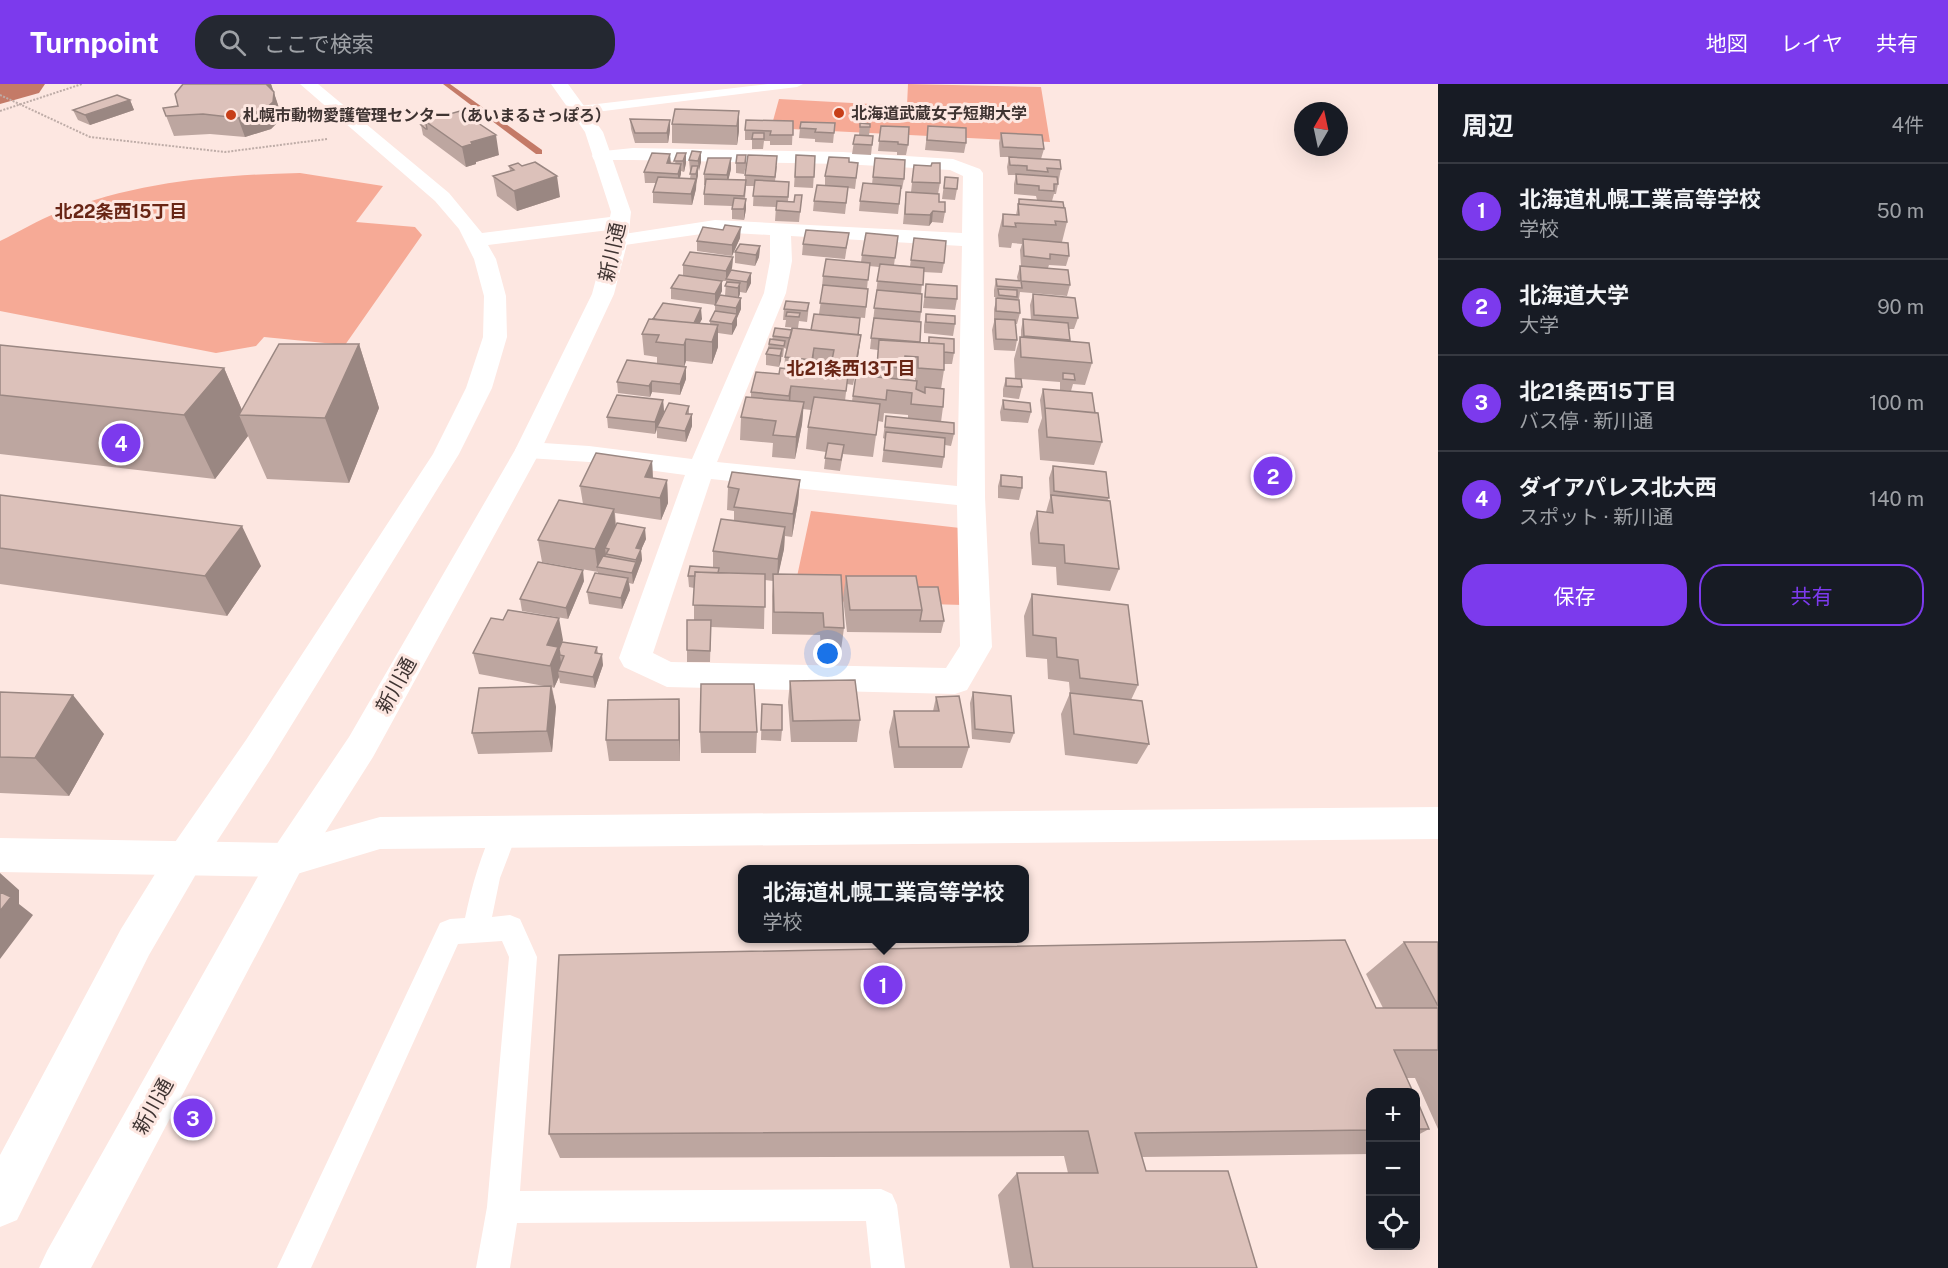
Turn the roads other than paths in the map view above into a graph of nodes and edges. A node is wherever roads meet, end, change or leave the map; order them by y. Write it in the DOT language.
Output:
graph roads {
  1 [pos="308,84"];
  2 [pos="559,84"];
  3 [pos="796,84"];
  4 [pos="580,110"];
  5 [pos="601,156"];
  6 [pos="780,228"];
  7 [pos="619,231"];
  8 [pos="475,240"];
  9 [pos="972,240"];
  10 [pos="528,450"];
  11 [pos="701,469"];
  12 [pos="971,497"];
  13 [pos="1438,824"];
  14 [pos="505,831"];
  15 [pos="0,855"];
  16 [pos="186,857"];
  17 [pos="287,860"];
  18 [pos="476,930"];
  19 [pos="0,1203"];
  20 [pos="503,1207"];
  21 [pos="64,1268"];
  22 [pos="294,1268"];
  23 [pos="493,1268"];
  24 [pos="888,1268"];
  1 -- 8 [label="street"];
  2 -- 4 [label="street, 新川通"];
  3 -- 4 [label="lane"];
  4 -- 5 [label="street, 新川通"];
  5 -- 7 [label="street, 新川通"];
  5 -- 9 [label="street"];
  6 -- 7 [label="street"];
  6 -- 9 [label="street"];
  6 -- 11 [label="street"];
  7 -- 8 [label="street"];
  7 -- 10 [label="street, 新川通"];
  8 -- 16 [label="street"];
  9 -- 12 [label="street"];
  10 -- 11 [label="street"];
  10 -- 17 [label="street, 新川通"];
  11 -- 12 [label="street"];
  11 -- 12 [label="street"];
  13 -- 14 [label="street"];
  14 -- 17 [label="street"];
  14 -- 18 [label="lane"];
  15 -- 16 [label="street"];
  16 -- 17 [label="street"];
  16 -- 19 [label="street"];
  17 -- 21 [label="street, 新川通"];
  18 -- 20 [label="lane"];
  18 -- 22 [label="lane"];
  20 -- 23 [label="lane"];
  20 -- 24 [label="lane"];
}
